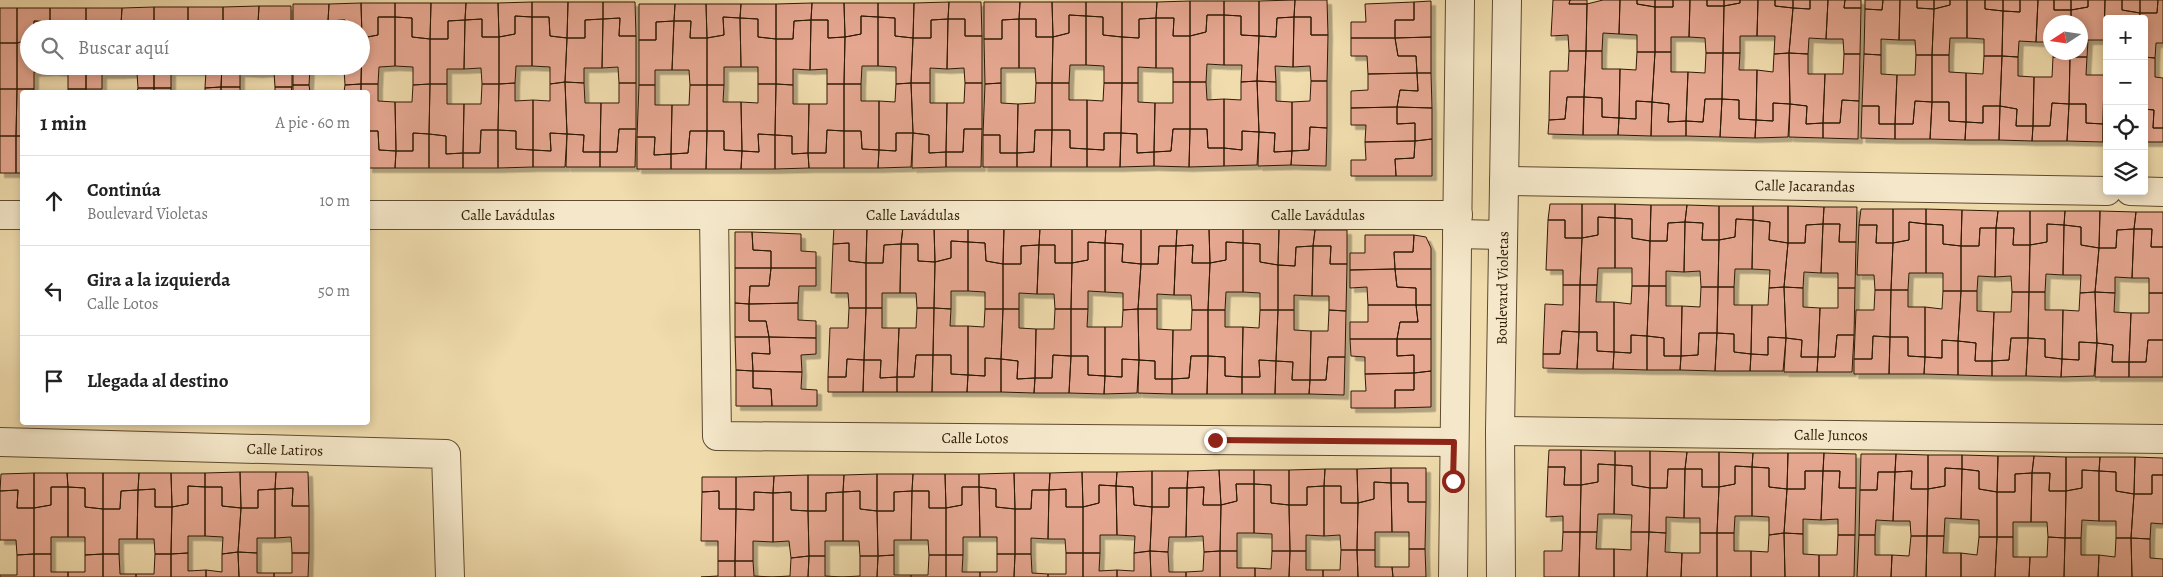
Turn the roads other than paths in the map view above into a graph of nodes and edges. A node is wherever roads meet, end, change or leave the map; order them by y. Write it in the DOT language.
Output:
graph roads {
  1 [pos="1460,0"];
  2 [pos="1507,0"];
  3 [pos="1504,181"];
  4 [pos="2103,191"];
  5 [pos="2148,192"];
  6 [pos="2163,192"];
  7 [pos="0,215"];
  8 [pos="20,215"];
  9 [pos="370,215"];
  10 [pos="714,215"];
  11 [pos="1458,224"];
  12 [pos="1504,235"];
  13 [pos="1500,431"];
  14 [pos="2163,440"];
  15 [pos="0,442"];
  16 [pos="1454,442"];
  17 [pos="450,577"];
  18 [pos="1453,577"];
  19 [pos="1501,577"];
  1 -- 11 [label="street"];
  2 -- 3 [label="street, Boulevard Violetas"];
  3 -- 4 [label="street, Calle Jacarandas"];
  3 -- 12 [label="street, Boulevard Violetas"];
  5 -- 6 [label="street"];
  7 -- 8 [label="street"];
  9 -- 10 [label="street, Calle Lavádulas"];
  10 -- 11 [label="street, Calle Lavádulas"];
  10 -- 16 [label="street, Calle Lotos"];
  11 -- 12 [label="street, Calle Lavádulas"];
  11 -- 16 [label="street"];
  12 -- 13 [label="street, Boulevard Violetas"];
  13 -- 14 [label="street, Calle Juncos"];
  13 -- 19 [label="street, Boulevard Violetas"];
  15 -- 17 [label="street, Calle Latiros"];
  16 -- 18 [label="street"];
}
